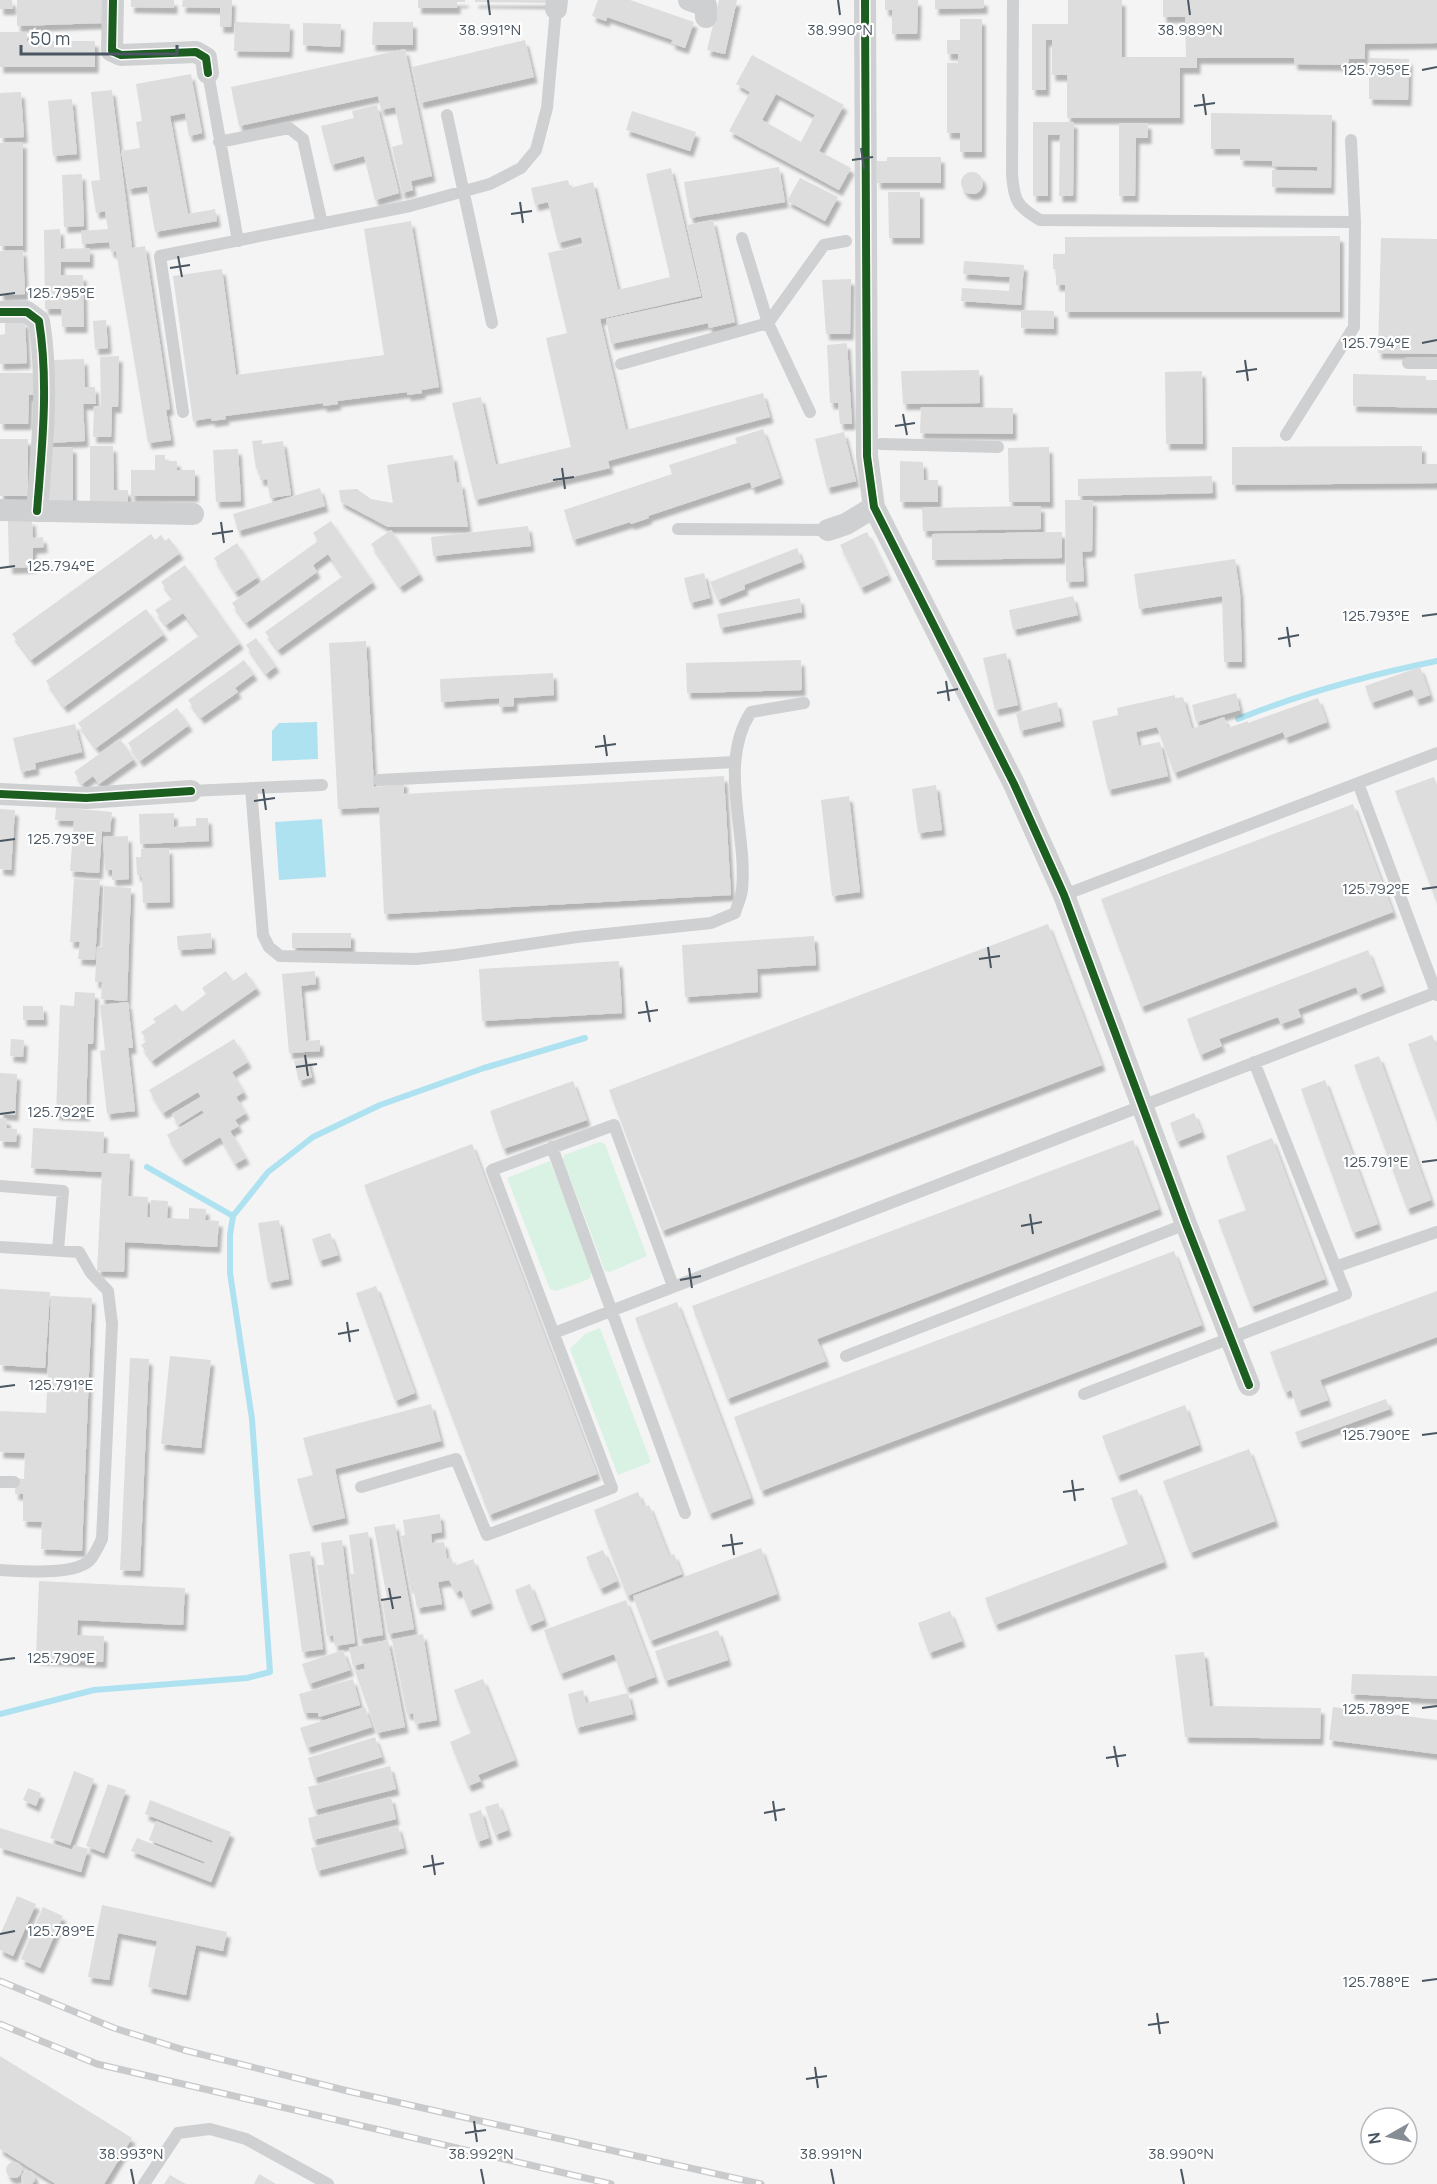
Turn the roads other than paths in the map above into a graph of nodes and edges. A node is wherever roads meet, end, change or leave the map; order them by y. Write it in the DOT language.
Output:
graph roads {
  1 [pos="113,0"];
  2 [pos="689,0"];
  3 [pos="865,0"];
  4 [pos="1012,0"];
  5 [pos="556,4"];
  6 [pos="706,17"];
  7 [pos="208,74"];
  8 [pos="447,115"];
  9 [pos="1351,140"];
  10 [pos="219,142"];
  11 [pos="464,191"];
  12 [pos="1355,222"];
  13 [pos="322,224"];
  14 [pos="742,238"];
  15 [pos="238,240"];
  16 [pos="855,240"];
  17 [pos="0,312"];
  18 [pos="492,323"];
  19 [pos="768,323"];
  20 [pos="1408,363"];
  21 [pos="1437,363"];
  22 [pos="621,364"];
  23 [pos="183,412"];
  24 [pos="810,412"];
  25 [pos="1286,435"];
  26 [pos="874,444"];
  27 [pos="998,447"];
  28 [pos="874,507"];
  29 [pos="0,510"];
  30 [pos="37,510"];
  31 [pos="193,514"];
  32 [pos="678,529"];
  33 [pos="828,530"];
  34 [pos="804,703"];
  35 [pos="1437,753"];
  36 [pos="735,762"];
  37 [pos="379,780"];
  38 [pos="1358,783"];
  39 [pos="322,785"];
  40 [pos="251,788"];
  41 [pos="191,791"];
  42 [pos="0,794"];
  43 [pos="1065,895"];
  44 [pos="1437,994"];
  45 [pos="1254,1062"];
  46 [pos="1142,1105"];
  47 [pos="552,1147"];
  48 [pos="0,1186"];
  49 [pos="1186,1224"];
  50 [pos="1437,1232"];
  51 [pos="0,1247"];
  52 [pos="58,1250"];
  53 [pos="1335,1267"];
  54 [pos="673,1286"];
  55 [pos="612,1310"];
  56 [pos="554,1333"];
  57 [pos="1231,1338"];
  58 [pos="846,1356"];
  59 [pos="1249,1385"];
  60 [pos="1084,1394"];
  61 [pos="0,1482"];
  62 [pos="14,1482"];
  63 [pos="361,1487"];
  64 [pos="685,1513"];
  65 [pos="0,1570"];
  66 [pos="144,2184"];
  67 [pos="328,2184"];
  1 -- 7 [label="street"];
  2 -- 6 [label="street"];
  3 -- 16 [label="street"];
  4 -- 12 [label="lane"];
  5 -- 11 [label="lane"];
  7 -- 10 [label="lane"];
  8 -- 11 [label="lane"];
  9 -- 12 [label="lane"];
  10 -- 13 [label="lane"];
  10 -- 15 [label="lane"];
  11 -- 13 [label="lane"];
  11 -- 18 [label="lane"];
  12 -- 25 [label="lane"];
  13 -- 15 [label="lane"];
  14 -- 19 [label="lane"];
  15 -- 23 [label="lane"];
  16 -- 19 [label="lane"];
  16 -- 26 [label="street"];
  17 -- 30 [label="street"];
  19 -- 22 [label="lane"];
  19 -- 24 [label="lane"];
  20 -- 21 [label="lane"];
  26 -- 27 [label="lane"];
  26 -- 28 [label="street"];
  28 -- 33 [label="street"];
  28 -- 43 [label="street"];
  29 -- 30 [label="street"];
  30 -- 31 [label="street"];
  32 -- 33 [label="lane"];
  34 -- 36 [label="lane"];
  35 -- 38 [label="lane"];
  36 -- 37 [label="lane"];
  36 -- 40 [label="lane"];
  38 -- 43 [label="lane"];
  38 -- 44 [label="lane"];
  39 -- 40 [label="lane"];
  40 -- 41 [label="lane"];
  41 -- 42 [label="street"];
  43 -- 46 [label="street"];
  44 -- 45 [label="lane"];
  45 -- 46 [label="lane"];
  45 -- 53 [label="lane"];
  46 -- 49 [label="street"];
  46 -- 54 [label="lane"];
  47 -- 54 [label="lane"];
  47 -- 55 [label="lane"];
  47 -- 56 [label="lane"];
  48 -- 52 [label="lane"];
  49 -- 57 [label="street"];
  49 -- 58 [label="lane"];
  50 -- 53 [label="lane"];
  51 -- 52 [label="lane"];
  52 -- 65 [label="lane"];
  53 -- 57 [label="lane"];
  54 -- 55 [label="lane"];
  55 -- 56 [label="lane"];
  55 -- 64 [label="lane"];
  56 -- 63 [label="lane"];
  57 -- 59 [label="street"];
  57 -- 60 [label="lane"];
  61 -- 62 [label="lane"];
  66 -- 67 [label="lane"];
}
